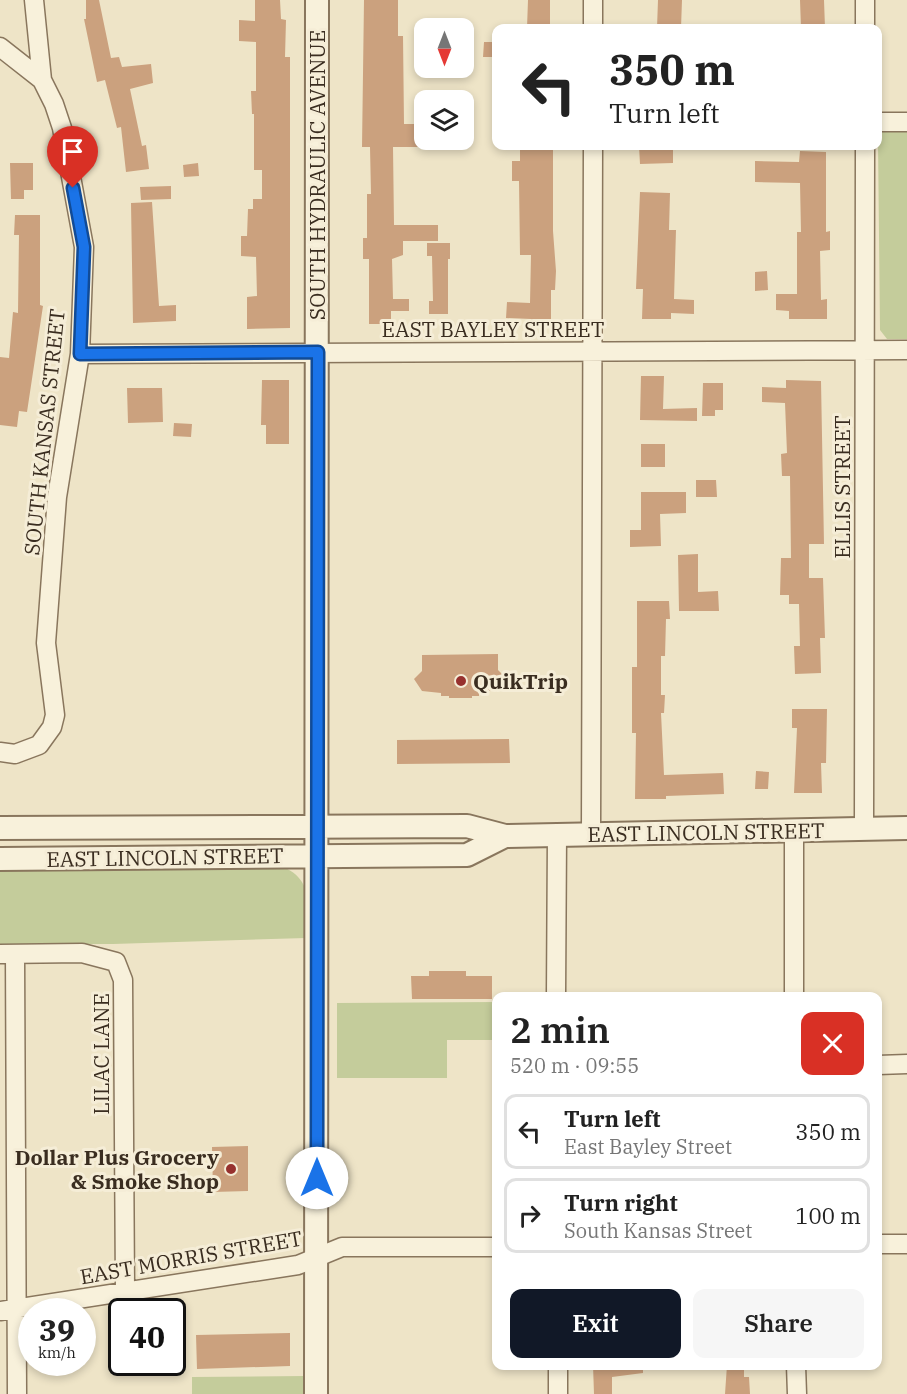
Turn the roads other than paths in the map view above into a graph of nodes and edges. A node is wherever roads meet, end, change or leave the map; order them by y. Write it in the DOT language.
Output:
graph roads {
  1 [pos="34,0"];
  2 [pos="317,0"];
  3 [pos="593,0"];
  4 [pos="865,0"];
  5 [pos="593,24"];
  6 [pos="865,24"];
  7 [pos="0,47"];
  8 [pos="42,80"];
  9 [pos="882,122"];
  10 [pos="907,122"];
  11 [pos="593,150"];
  12 [pos="865,150"];
  13 [pos="864,350"];
  14 [pos="907,350"];
  15 [pos="592,351"];
  16 [pos="318,352"];
  17 [pos="80,354"];
  18 [pos="0,752"];
  19 [pos="316,825"];
  20 [pos="0,828"];
  21 [pos="907,828"];
  22 [pos="794,829"];
  23 [pos="864,829"];
  24 [pos="591,834"];
  25 [pos="556,835"];
  26 [pos="505,836"];
  27 [pos="317,856"];
  28 [pos="0,859"];
  29 [pos="8,954"];
  30 [pos="556,992"];
  31 [pos="794,992"];
  32 [pos="907,1064"];
  33 [pos="882,1065"];
  34 [pos="882,1244"];
  35 [pos="907,1244"];
  36 [pos="492,1246"];
  37 [pos="317,1258"];
  38 [pos="125,1292"];
  39 [pos="8,1310"];
  40 [pos="558,1370"];
  41 [pos="796,1370"];
  42 [pos="17,1394"];
  43 [pos="316,1394"];
  44 [pos="558,1394"];
  45 [pos="797,1394"];
  1 -- 8 [label="street"];
  2 -- 16 [label="street, SOUTH HYDRAULIC AVENUE"];
  3 -- 5 [label="street"];
  4 -- 6 [label="street"];
  7 -- 8 [label="street, SOUTH KANSAS STREET"];
  8 -- 17 [label="street, SOUTH KANSAS STREET"];
  9 -- 10 [label="street"];
  11 -- 15 [label="street"];
  12 -- 13 [label="street, ELLIS STREET"];
  13 -- 14 [label="street, EAST BAYLEY STREET"];
  13 -- 15 [label="street, EAST BAYLEY STREET"];
  13 -- 23 [label="street, ELLIS STREET"];
  15 -- 16 [label="street, EAST BAYLEY STREET"];
  15 -- 24 [label="street"];
  16 -- 17 [label="street, EAST BAYLEY STREET"];
  16 -- 19 [label="street, SOUTH HYDRAULIC AVENUE"];
  17 -- 18 [label="street, SOUTH KANSAS STREET"];
  19 -- 20 [label="street, EAST LINCOLN STREET"];
  19 -- 26 [label="street, EAST LINCOLN STREET"];
  19 -- 27 [label="street, SOUTH HYDRAULIC AVENUE"];
  21 -- 23 [label="street, EAST LINCOLN STREET"];
  22 -- 23 [label="street, EAST LINCOLN STREET"];
  22 -- 24 [label="street, EAST LINCOLN STREET"];
  22 -- 31 [label="street"];
  24 -- 25 [label="street, EAST LINCOLN STREET"];
  25 -- 26 [label="street, EAST LINCOLN STREET"];
  25 -- 30 [label="street"];
  26 -- 27 [label="street, EAST LINCOLN STREET"];
  27 -- 28 [label="street, EAST LINCOLN STREET"];
  27 -- 37 [label="street, SOUTH HYDRAULIC AVENUE"];
  29 -- 38 [label="street, LILAC LANE"];
  29 -- 39 [label="street"];
  32 -- 33 [label="street"];
  34 -- 35 [label="street"];
  36 -- 37 [label="street, EAST MORRIS STREET"];
  37 -- 38 [label="street, EAST MORRIS STREET"];
  37 -- 43 [label="street, SOUTH HYDRAULIC AVENUE"];
  38 -- 39 [label="street, EAST MORRIS STREET"];
  39 -- 42 [label="street"];
  40 -- 44 [label="street"];
  41 -- 45 [label="street"];
}
